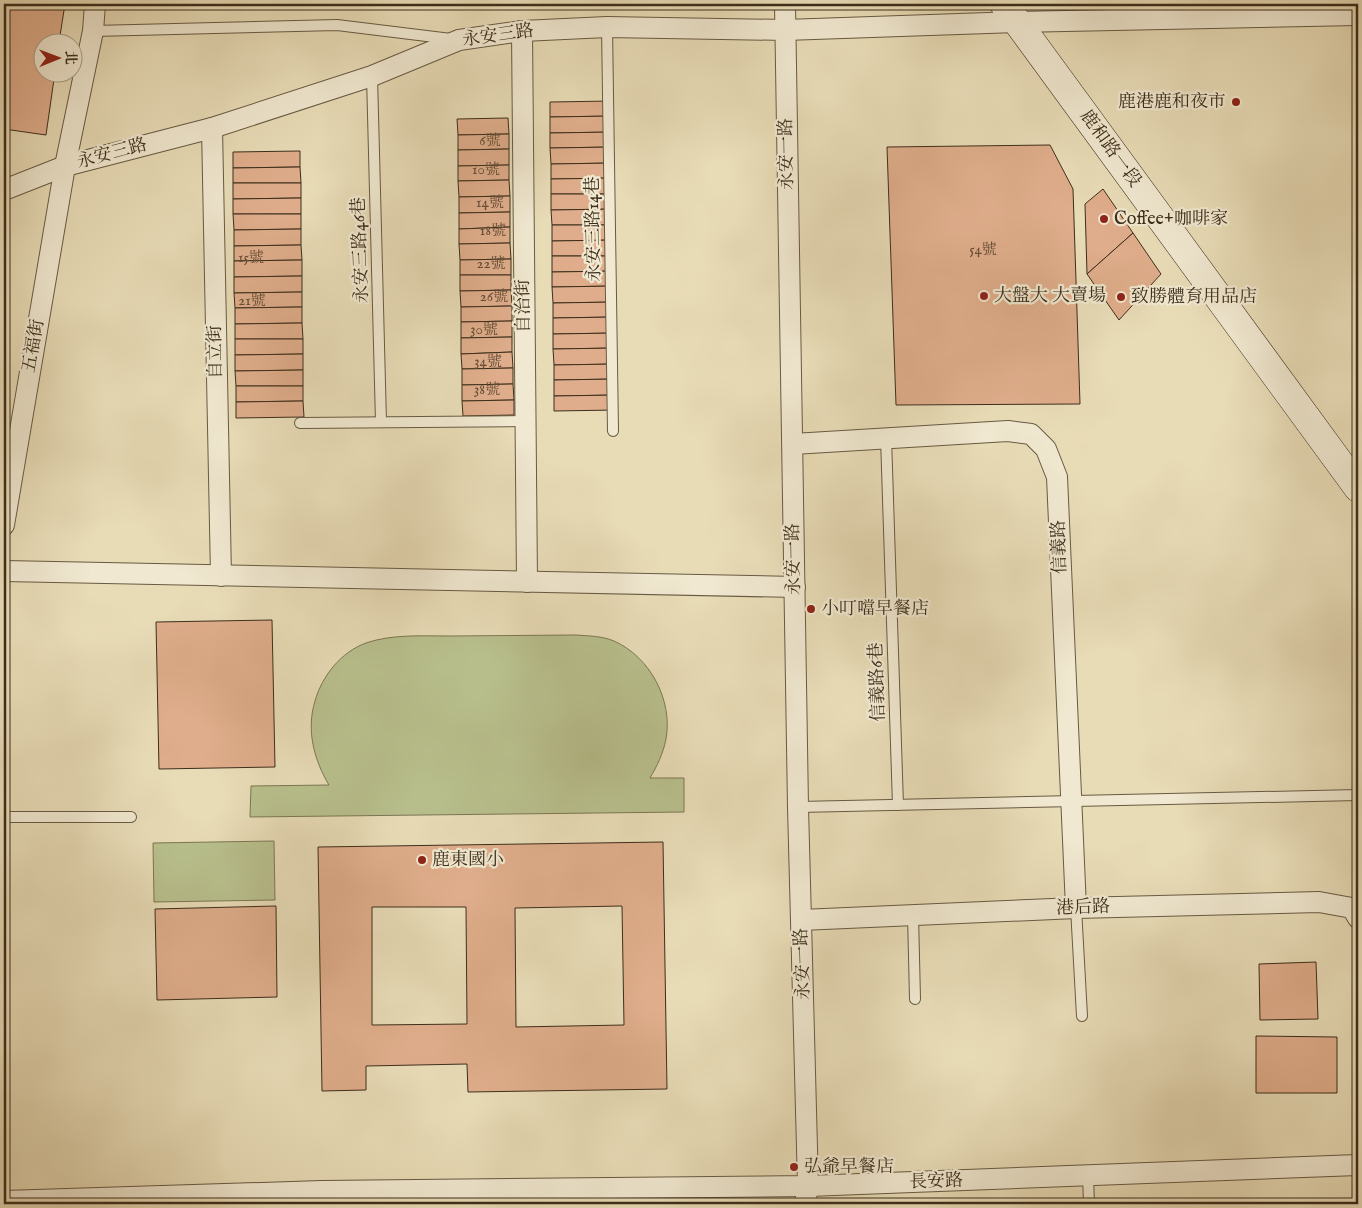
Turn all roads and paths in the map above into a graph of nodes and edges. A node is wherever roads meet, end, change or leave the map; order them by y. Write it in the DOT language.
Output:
graph roads {
  1 [pos="95,4"];
  2 [pos="785,4"];
  3 [pos="1011,13"];
  4 [pos="1358,16"];
  5 [pos="607,27"];
  6 [pos="784,30"];
  7 [pos="93,31"];
  8 [pos="522,31"];
  9 [pos="459,40"];
  10 [pos="372,76"];
  11 [pos="212,128"];
  12 [pos="65,166"];
  13 [pos="4,190"];
  14 [pos="526,421"];
  15 [pos="382,422"];
  16 [pos="300,423"];
  17 [pos="613,431"];
  18 [pos="886,438"];
  19 [pos="793,444"];
  20 [pos="1358,488"];
  21 [pos="4,525"];
  22 [pos="4,571"];
  23 [pos="221,576"];
  24 [pos="527,582"];
  25 [pos="795,588"];
  26 [pos="1358,795"];
  27 [pos="1071,801"];
  28 [pos="898,805"];
  29 [pos="798,807"];
  30 [pos="4,817"];
  31 [pos="131,818"];
  32 [pos="1076,908"];
  33 [pos="913,914"];
  34 [pos="1358,918"];
  35 [pos="801,920"];
  36 [pos="915,999"];
  37 [pos="1082,1016"];
  38 [pos="1358,1165"];
  39 [pos="1088,1176"];
  40 [pos="807,1195"];
  41 [pos="322,1198"];
  42 [pos="4,1200"];
  43 [pos="1089,1204"];
  1 -- 7 [label="street, 五福街"];
  2 -- 6 [label="street, 永安一路"];
  3 -- 4 [label="street, 永安三路"];
  3 -- 6 [label="street, 永安三路"];
  3 -- 20 [label="main road, 鹿和路一段"];
  5 -- 6 [label="street, 永安三路"];
  5 -- 8 [label="street, 永安三路"];
  5 -- 17 [label="lane, 永安三路14巷"];
  6 -- 19 [label="street, 永安一路"];
  7 -- 9 [label="lane"];
  7 -- 12 [label="street, 五福街"];
  8 -- 9 [label="street, 永安三路"];
  8 -- 14 [label="street, 自治街"];
  9 -- 10 [label="street, 永安三路"];
  10 -- 11 [label="street, 永安三路"];
  10 -- 15 [label="lane, 永安三路46巷"];
  11 -- 12 [label="street, 永安三路"];
  11 -- 23 [label="street, 自立街"];
  12 -- 13 [label="street, 永安三路"];
  12 -- 21 [label="street, 五福街"];
  14 -- 15 [label="lane"];
  14 -- 24 [label="street, 自治街"];
  15 -- 16 [label="lane"];
  18 -- 19 [label="street, 信義路"];
  18 -- 27 [label="street, 信義路"];
  18 -- 28 [label="lane, 信義路6巷"];
  19 -- 25 [label="street, 永安一路"];
  22 -- 23 [label="street"];
  23 -- 24 [label="street"];
  24 -- 25 [label="street"];
  25 -- 29 [label="street, 永安一路"];
  26 -- 27 [label="lane"];
  27 -- 28 [label="lane"];
  27 -- 32 [label="street, 信義路"];
  28 -- 29 [label="lane"];
  29 -- 35 [label="street, 永安一路"];
  30 -- 31 [label="lane"];
  32 -- 33 [label="street, 港后路"];
  32 -- 34 [label="street, 港后路"];
  32 -- 37 [label="lane"];
  33 -- 35 [label="street, 港后路"];
  33 -- 36 [label="lane"];
  35 -- 40 [label="street, 永安一路"];
  38 -- 39 [label="street, 長安路"];
  39 -- 40 [label="street, 長安路"];
  39 -- 43 [label="lane"];
  40 -- 41 [label="street, 長安路"];
  41 -- 42 [label="street, 長安路"];
}
